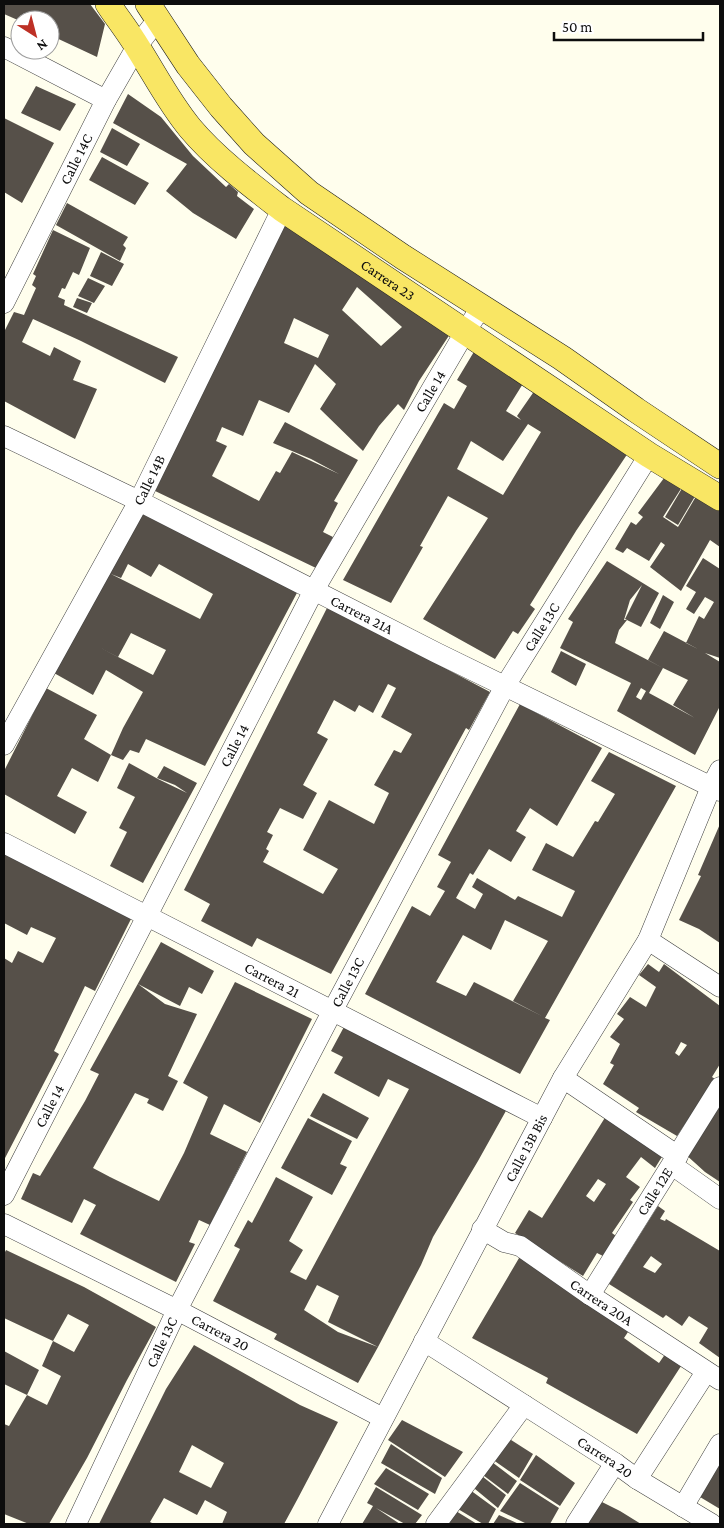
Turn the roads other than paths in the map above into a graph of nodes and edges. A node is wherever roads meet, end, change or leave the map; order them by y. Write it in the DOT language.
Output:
graph roads {
  1 [pos="108,4"];
  2 [pos="153,11"];
  3 [pos="137,46"];
  4 [pos="4,48"];
  5 [pos="106,100"];
  6 [pos="282,209"];
  7 [pos="4,303"];
  8 [pos="482,306"];
  9 [pos="465,332"];
  10 [pos="4,436"];
  11 [pos="649,455"];
  12 [pos="720,466"];
  13 [pos="720,498"];
  14 [pos="139,501"];
  15 [pos="314,590"];
  16 [pos="505,686"];
  17 [pos="4,745"];
  18 [pos="717,783"];
  19 [pos="4,843"];
  20 [pos="148,916"];
  21 [pos="648,940"];
  22 [pos="720,987"];
  23 [pos="333,1010"];
  24 [pos="563,1078"];
  25 [pos="720,1087"];
  26 [pos="542,1118"];
  27 [pos="675,1160"];
  28 [pos="4,1195"];
  29 [pos="720,1199"];
  30 [pos="4,1224"];
  31 [pos="482,1229"];
  32 [pos="590,1295"];
  33 [pos="177,1310"];
  34 [pos="424,1340"];
  35 [pos="713,1376"];
  36 [pos="524,1405"];
  37 [pos="383,1418"];
  38 [pos="720,1444"];
  39 [pos="615,1463"];
  40 [pos="637,1479"];
  41 [pos="683,1508"];
  42 [pos="76,1524"];
  43 [pos="328,1524"];
  44 [pos="436,1524"];
  45 [pos="576,1524"];
  46 [pos="712,1524"];
  1 -- 3 [label="main road, Carrera 23"];
  2 -- 3 [label="street, Calle 14C"];
  2 -- 8 [label="main road, Carrera 23"];
  3 -- 5 [label="street, Calle 14C"];
  3 -- 6 [label="main road, Carrera 23"];
  4 -- 5 [label="street"];
  5 -- 7 [label="street, Calle 14C"];
  6 -- 9 [label="main road, Carrera 23"];
  6 -- 14 [label="street, Calle 14B"];
  8 -- 9 [label="street, Calle 14"];
  8 -- 12 [label="main road, Carrera 23"];
  9 -- 11 [label="main road, Carrera 23"];
  9 -- 15 [label="street, Calle 14"];
  10 -- 14 [label="street, Carrera 21A"];
  11 -- 13 [label="main road, Carrera 23"];
  11 -- 16 [label="street, Calle 13C"];
  14 -- 15 [label="street, Carrera 21A"];
  14 -- 17 [label="street, Calle 14B"];
  15 -- 16 [label="street, Carrera 21A"];
  15 -- 20 [label="street, Calle 14"];
  16 -- 18 [label="street, Carrera 21A"];
  16 -- 23 [label="street, Calle 13C"];
  18 -- 21 [label="street, Calle 13B Bis"];
  19 -- 20 [label="street, Carrera 21"];
  20 -- 23 [label="street, Carrera 21"];
  20 -- 28 [label="street, Calle 14"];
  21 -- 22 [label="street"];
  21 -- 24 [label="street, Calle 13B Bis"];
  23 -- 26 [label="street, Carrera 21"];
  23 -- 33 [label="street, Calle 13C"];
  24 -- 26 [label="street, Calle 13B Bis"];
  24 -- 27 [label="street"];
  25 -- 27 [label="street, Calle 12E"];
  26 -- 31 [label="street, Calle 13B Bis"];
  27 -- 29 [label="street"];
  27 -- 32 [label="street, Calle 12E"];
  30 -- 33 [label="street, Carrera 20"];
  31 -- 32 [label="street, Carrera 20A"];
  31 -- 34 [label="street, Calle 13B Bis"];
  32 -- 35 [label="street, Carrera 20A"];
  33 -- 37 [label="street, Carrera 20"];
  33 -- 42 [label="street, Calle 13C"];
  34 -- 36 [label="street, Carrera 20"];
  34 -- 37 [label="street, Calle 13B Bis"];
  35 -- 40 [label="street"];
  36 -- 39 [label="street, Carrera 20"];
  36 -- 44 [label="street"];
  37 -- 43 [label="street, Calle 13B Bis"];
  38 -- 41 [label="street"];
  39 -- 40 [label="street, Carrera 20"];
  39 -- 45 [label="street"];
  40 -- 41 [label="street, Carrera 20"];
  41 -- 46 [label="street, Carrera 20"];
}
